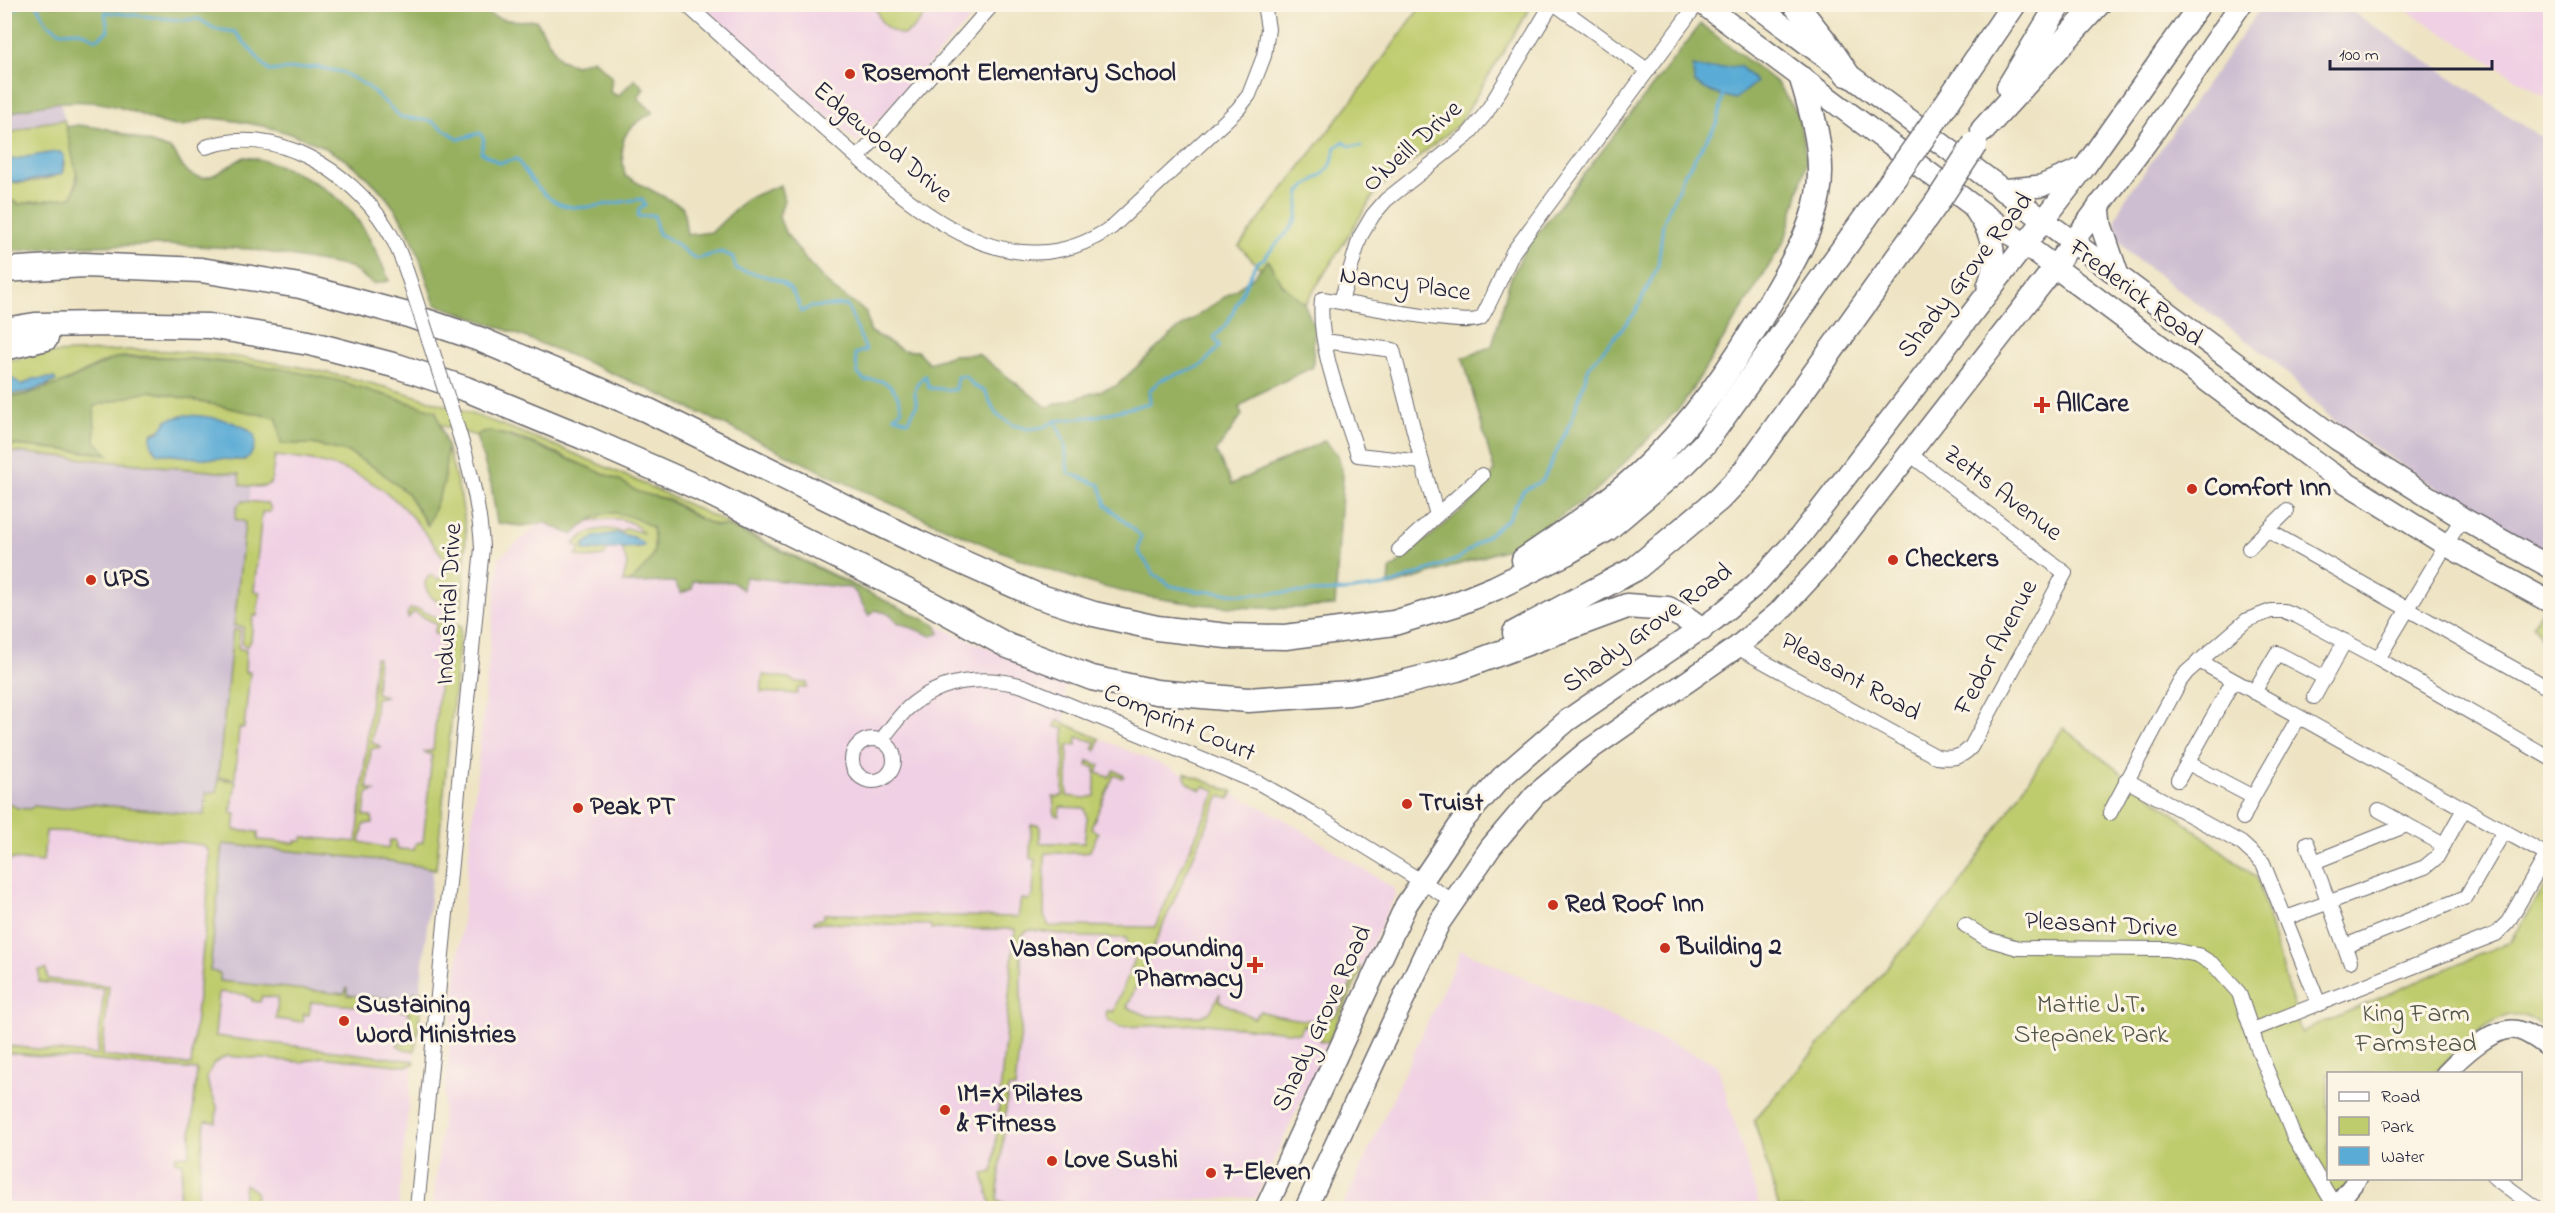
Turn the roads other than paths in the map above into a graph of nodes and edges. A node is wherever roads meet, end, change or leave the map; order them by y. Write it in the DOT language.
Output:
graph roads {
  1 [pos="686,4"];
  2 [pos="993,4"];
  3 [pos="1264,4"];
  4 [pos="1553,4"];
  5 [pos="1697,4"];
  6 [pos="1703,4"];
  7 [pos="1754,4"];
  8 [pos="1795,4"];
  9 [pos="1997,4"];
  10 [pos="2014,4"];
  11 [pos="2060,4"];
  12 [pos="2097,4"];
  13 [pos="2200,4"];
  14 [pos="2241,4"];
  15 [pos="1647,70"];
  16 [pos="1847,74"];
  17 [pos="1803,79"];
  18 [pos="1938,116"];
  19 [pos="1979,137"];
  20 [pos="207,147"];
  21 [pos="858,158"];
  22 [pos="2084,168"];
  23 [pos="2002,190"];
  24 [pos="1970,203"];
  25 [pos="2099,206"];
  26 [pos="2043,220"];
  27 [pos="2073,242"];
  28 [pos="2025,244"];
  29 [pos="2055,267"];
  30 [pos="4,270"];
  31 [pos="2118,275"];
  32 [pos="1985,295"];
  33 [pos="1341,301"];
  34 [pos="103,324"];
  35 [pos="4,330"];
  36 [pos="4,338"];
  37 [pos="1324,341"];
  38 [pos="4,348"];
  39 [pos="1911,455"];
  40 [pos="1422,462"];
  41 [pos="1482,475"];
  42 [pos="2287,511"];
  43 [pos="1437,515"];
  44 [pos="2462,518"];
  45 [pos="2267,530"];
  46 [pos="2446,545"];
  47 [pos="2249,548"];
  48 [pos="1399,550"];
  49 [pos="2550,567"];
  50 [pos="2065,573"];
  51 [pos="917,596"];
  52 [pos="2550,602"];
  53 [pos="1456,604"];
  54 [pos="2408,610"];
  55 [pos="1701,629"];
  56 [pos="2345,641"];
  57 [pos="1737,647"];
  58 [pos="2378,659"];
  59 [pos="2199,661"];
  60 [pos="2325,678"];
  61 [pos="2233,681"];
  62 [pos="2550,689"];
  63 [pos="2254,692"];
  64 [pos="2314,697"];
  65 [pos="2299,717"];
  66 [pos="881,740"];
  67 [pos="1971,747"];
  68 [pos="2550,758"];
  69 [pos="2188,763"];
  70 [pos="2126,780"];
  71 [pos="2178,780"];
  72 [pos="2253,797"];
  73 [pos="2464,809"];
  74 [pos="2379,810"];
  75 [pos="2110,813"];
  76 [pos="2243,818"];
  77 [pos="2407,825"];
  78 [pos="2504,831"];
  79 [pos="2307,843"];
  80 [pos="2444,845"];
  81 [pos="2549,852"];
  82 [pos="2314,862"];
  83 [pos="1421,880"];
  84 [pos="1453,901"];
  85 [pos="2328,903"];
  86 [pos="2286,918"];
  87 [pos="1965,925"];
  88 [pos="2345,946"];
  89 [pos="2350,960"];
  90 [pos="2319,1004"];
  91 [pos="2252,1030"];
  92 [pos="2550,1049"];
  93 [pos="2447,1072"];
  94 [pos="2357,1180"];
  95 [pos="2496,1180"];
  96 [pos="2335,1208"];
  97 [pos="417,1209"];
  98 [pos="1266,1209"];
  99 [pos="1306,1209"];
  100 [pos="2536,1209"];
  1 -- 21 [label="street, Edgewood Drive"];
  2 -- 21 [label="street"];
  3 -- 21 [label="street, Edgewood Drive"];
  4 -- 15 [label="street, O'Neill Drive"];
  4 -- 33 [label="street, O'Neill Drive"];
  5 -- 15 [label="street"];
  6 -- 17 [label="main road, Frederick Road"];
  7 -- 16 [label="main road, Frederick Road"];
  8 -- 16 [label="highway"];
  9 -- 18 [label="highway"];
  10 -- 18 [label="highway"];
  11 -- 19 [label="highway"];
  12 -- 19 [label="highway"];
  13 -- 22 [label="main road, Shady Grove Road"];
  14 -- 25 [label="main road"];
  15 -- 33 [label="street, Nancy Place"];
  16 -- 23 [label="main road, Frederick Road"];
  17 -- 24 [label="main road, Frederick Road"];
  17 -- 53 [label="highway"];
  18 -- 53 [label="highway, bridge"];
  19 -- 51 [label="highway, bridge"];
  20 -- 97 [label="street, Industrial Drive, bridge"];
  22 -- 23 [label="main road"];
  22 -- 26 [label="main road, Shady Grove Road"];
  23 -- 26 [label="main road, Frederick Road"];
  24 -- 28 [label="main road, Frederick Road"];
  24 -- 32 [label="main road"];
  25 -- 27 [label="main road"];
  25 -- 31 [label="main road"];
  26 -- 27 [label="main road, Frederick Road"];
  26 -- 28 [label="main road, Shady Grove Road"];
  27 -- 29 [label="main road"];
  27 -- 31 [label="main road, Frederick Road"];
  28 -- 29 [label="main road, Frederick Road"];
  28 -- 32 [label="main road, Shady Grove Road"];
  29 -- 39 [label="main road"];
  29 -- 46 [label="main road, Frederick Road"];
  30 -- 53 [label="highway"];
  31 -- 44 [label="main road, Frederick Road"];
  32 -- 55 [label="main road, Shady Grove Road"];
  33 -- 37 [label="street, Nancy Place"];
  34 -- 35 [label="highway"];
  34 -- 36 [label="highway"];
  34 -- 38 [label="highway"];
  34 -- 51 [label="highway"];
  37 -- 40 [label="street, Nancy Place"];
  37 -- 40 [label="street"];
  39 -- 50 [label="street, Zetts Avenue"];
  39 -- 57 [label="main road"];
  40 -- 43 [label="street"];
  41 -- 43 [label="street"];
  42 -- 45 [label="street"];
  43 -- 48 [label="street"];
  44 -- 46 [label="street"];
  44 -- 49 [label="main road, Frederick Road"];
  45 -- 47 [label="street"];
  45 -- 54 [label="street"];
  46 -- 52 [label="main road, Frederick Road"];
  46 -- 54 [label="street"];
  50 -- 67 [label="street, Fedor Avenue"];
  51 -- 55 [label="highway"];
  54 -- 58 [label="street"];
  54 -- 62 [label="street"];
  55 -- 57 [label="main road, Pleasant Road"];
  55 -- 83 [label="main road, Shady Grove Road"];
  56 -- 58 [label="street"];
  56 -- 59 [label="street"];
  56 -- 60 [label="street"];
  57 -- 67 [label="street, Pleasant Road"];
  57 -- 84 [label="main road"];
  58 -- 68 [label="street"];
  59 -- 61 [label="street"];
  59 -- 70 [label="street"];
  60 -- 63 [label="street"];
  60 -- 64 [label="street"];
  61 -- 63 [label="street"];
  61 -- 69 [label="street"];
  63 -- 65 [label="street"];
  65 -- 72 [label="street"];
  65 -- 73 [label="street"];
  66 -- 83 [label="street, Comprint Court"];
  69 -- 71 [label="street"];
  69 -- 72 [label="street"];
  70 -- 75 [label="street"];
  70 -- 86 [label="street"];
  72 -- 76 [label="street"];
  73 -- 78 [label="street"];
  73 -- 80 [label="street"];
  74 -- 77 [label="street"];
  77 -- 80 [label="street"];
  77 -- 82 [label="street"];
  78 -- 81 [label="street"];
  78 -- 88 [label="street"];
  79 -- 82 [label="street"];
  80 -- 85 [label="street"];
  81 -- 90 [label="street"];
  82 -- 85 [label="street"];
  83 -- 84 [label="street, Comprint Court"];
  83 -- 98 [label="main road, Shady Grove Road"];
  84 -- 99 [label="main road"];
  85 -- 86 [label="street"];
  85 -- 88 [label="street"];
  86 -- 90 [label="street"];
  87 -- 91 [label="street, Pleasant Drive"];
  88 -- 89 [label="street"];
  90 -- 91 [label="street"];
  91 -- 96 [label="street, Pleasant Drive"];
  92 -- 93 [label="street"];
  94 -- 96 [label="street"];
  95 -- 100 [label="street"];
}
